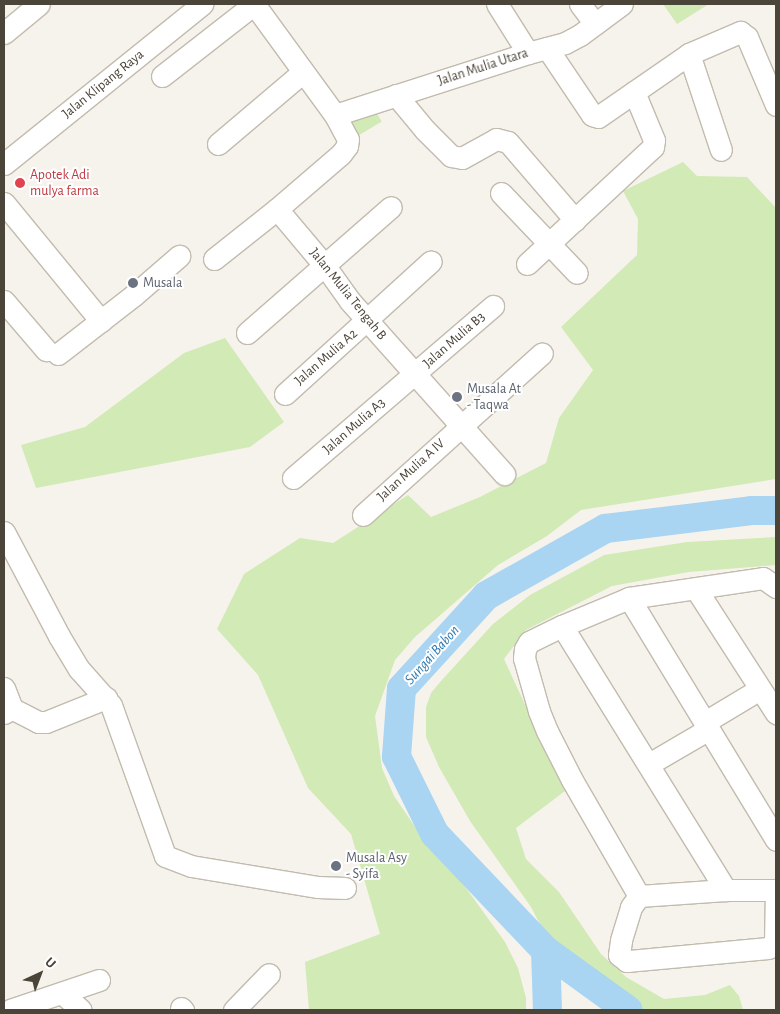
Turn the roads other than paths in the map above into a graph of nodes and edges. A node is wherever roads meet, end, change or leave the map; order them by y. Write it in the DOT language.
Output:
graph roads {
  1 [pos="39,4"];
  2 [pos="202,4"];
  3 [pos="254,4"];
  4 [pos="497,4"];
  5 [pos="580,4"];
  6 [pos="622,4"];
  7 [pos="594,24"];
  8 [pos="4,33"];
  9 [pos="538,50"];
  10 [pos="689,54"];
  11 [pos="303,72"];
  12 [pos="162,76"];
  13 [pos="634,92"];
  14 [pos="396,95"];
  15 [pos="776,105"];
  16 [pos="335,115"];
  17 [pos="218,144"];
  18 [pos="721,150"];
  19 [pos="4,164"];
  20 [pos="501,193"];
  21 [pos="4,202"];
  22 [pos="391,206"];
  23 [pos="277,209"];
  24 [pos="575,220"];
  25 [pos="549,244"];
  26 [pos="179,256"];
  27 [pos="214,259"];
  28 [pos="431,262"];
  29 [pos="527,264"];
  30 [pos="325,266"];
  31 [pos="577,273"];
  32 [pos="4,301"];
  33 [pos="492,306"];
  34 [pos="368,320"];
  35 [pos="101,321"];
  36 [pos="248,333"];
  37 [pos="542,353"];
  38 [pos="415,373"];
  39 [pos="285,394"];
  40 [pos="460,426"];
  41 [pos="504,474"];
  42 [pos="293,478"];
  43 [pos="363,515"];
  44 [pos="4,532"];
  45 [pos="776,586"];
  46 [pos="696,589"];
  47 [pos="629,598"];
  48 [pos="562,626"];
  49 [pos="760,689"];
  50 [pos="106,698"];
  51 [pos="6,703"];
  52 [pos="776,714"];
  53 [pos="707,725"];
  54 [pos="649,764"];
  55 [pos="776,840"];
  56 [pos="345,888"];
  57 [pos="726,890"];
  58 [pos="776,890"];
  59 [pos="639,896"];
  60 [pos="269,974"];
  61 [pos="99,980"];
  62 [pos="62,993"];
  63 [pos="249,1002"];
  64 [pos="10,1010"];
  65 [pos="81,1010"];
  66 [pos="234,1010"];
  1 -- 8 [label="street"];
  2 -- 19 [label="street, Jalan Klipang Raya"];
  3 -- 11 [label="street"];
  3 -- 12 [label="street"];
  4 -- 9 [label="street"];
  5 -- 7 [label="street"];
  6 -- 7 [label="street, Jalan Mulia Utara"];
  7 -- 9 [label="street, Jalan Mulia Utara"];
  9 -- 13 [label="street"];
  9 -- 14 [label="street, Jalan Mulia Utara"];
  10 -- 13 [label="street"];
  10 -- 15 [label="street"];
  10 -- 18 [label="street"];
  11 -- 16 [label="street"];
  11 -- 17 [label="street"];
  13 -- 24 [label="street"];
  14 -- 16 [label="street, Jalan Mulia Utara"];
  14 -- 24 [label="street"];
  16 -- 23 [label="street"];
  20 -- 25 [label="street"];
  21 -- 35 [label="street"];
  22 -- 30 [label="street"];
  23 -- 27 [label="street"];
  23 -- 30 [label="street, Jalan Mulia Tengah B"];
  24 -- 25 [label="street"];
  25 -- 29 [label="street"];
  25 -- 31 [label="street"];
  26 -- 35 [label="street"];
  28 -- 34 [label="street, Jalan Mulia A2"];
  30 -- 34 [label="street, Jalan Mulia Tengah B"];
  30 -- 36 [label="street"];
  32 -- 35 [label="street"];
  33 -- 38 [label="street, Jalan Mulia B3"];
  34 -- 38 [label="street, Jalan Mulia Tengah B"];
  34 -- 39 [label="street, Jalan Mulia A2"];
  37 -- 40 [label="street, Jalan Mulia A IV"];
  38 -- 40 [label="street, Jalan Mulia Tengah B"];
  38 -- 42 [label="street, Jalan Mulia A3"];
  40 -- 41 [label="street, Jalan Mulia Tengah B"];
  40 -- 43 [label="street, Jalan Mulia A IV"];
  44 -- 50 [label="street"];
  45 -- 46 [label="street"];
  46 -- 47 [label="street"];
  46 -- 49 [label="street"];
  47 -- 48 [label="street"];
  47 -- 53 [label="street"];
  48 -- 54 [label="street"];
  48 -- 59 [label="street"];
  49 -- 52 [label="street"];
  49 -- 53 [label="street"];
  50 -- 51 [label="street"];
  50 -- 56 [label="street"];
  53 -- 54 [label="street"];
  53 -- 55 [label="street"];
  54 -- 57 [label="street"];
  57 -- 58 [label="street"];
  57 -- 59 [label="street"];
  58 -- 59 [label="street"];
  60 -- 63 [label="street"];
  61 -- 62 [label="street"];
  62 -- 64 [label="street"];
  62 -- 65 [label="street"];
  63 -- 66 [label="street"];
}
